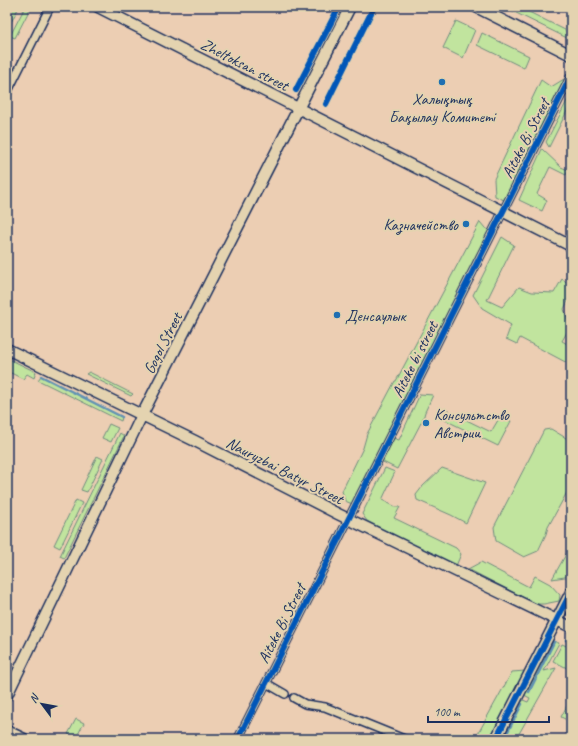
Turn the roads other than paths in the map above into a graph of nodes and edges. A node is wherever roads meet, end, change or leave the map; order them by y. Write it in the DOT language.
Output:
graph roads {
  1 [pos="50,7"];
  2 [pos="98,7"];
  3 [pos="350,7"];
  4 [pos="476,7"];
  5 [pos="571,55"];
  6 [pos="571,76"];
  7 [pos="7,93"];
  8 [pos="298,109"];
  9 [pos="503,212"];
  10 [pos="571,246"];
  11 [pos="7,349"];
  12 [pos="142,415"];
  13 [pos="348,519"];
  14 [pos="571,592"];
  15 [pos="557,620"];
  16 [pos="571,627"];
  17 [pos="266,683"];
  18 [pos="285,694"];
  19 [pos="7,695"];
  20 [pos="294,698"];
  21 [pos="7,731"];
  22 [pos="24,739"];
  23 [pos="238,739"];
  24 [pos="404,739"];
  25 [pos="496,739"];
  1 -- 7 [label="street"];
  2 -- 8 [label="main road, Zheltoksan street"];
  3 -- 8 [label="main road, Gogol Street"];
  4 -- 5 [label="main road"];
  6 -- 9 [label="street, Aiteke Bi Street"];
  8 -- 9 [label="main road, Zheltoksan street"];
  8 -- 12 [label="main road, Gogol Street"];
  9 -- 10 [label="main road, Zheltoksan street"];
  9 -- 13 [label="street, Aiteke bi street"];
  11 -- 12 [label="main road, Nauryzbai Batyr Street"];
  12 -- 13 [label="main road, Nauryzbai Batyr Street"];
  12 -- 19 [label="main road, Gogol Street"];
  13 -- 15 [label="main road, Nauryzbai Batyr Street"];
  13 -- 17 [label="street, Aiteke Bi Street"];
  14 -- 15 [label="main road"];
  15 -- 16 [label="main road, Nauryzbai Batyr Street"];
  15 -- 25 [label="main road"];
  17 -- 18 [label="street"];
  17 -- 23 [label="street, Aiteke Bi Street"];
  20 -- 24 [label="street"];
  21 -- 22 [label="main road"];
}
